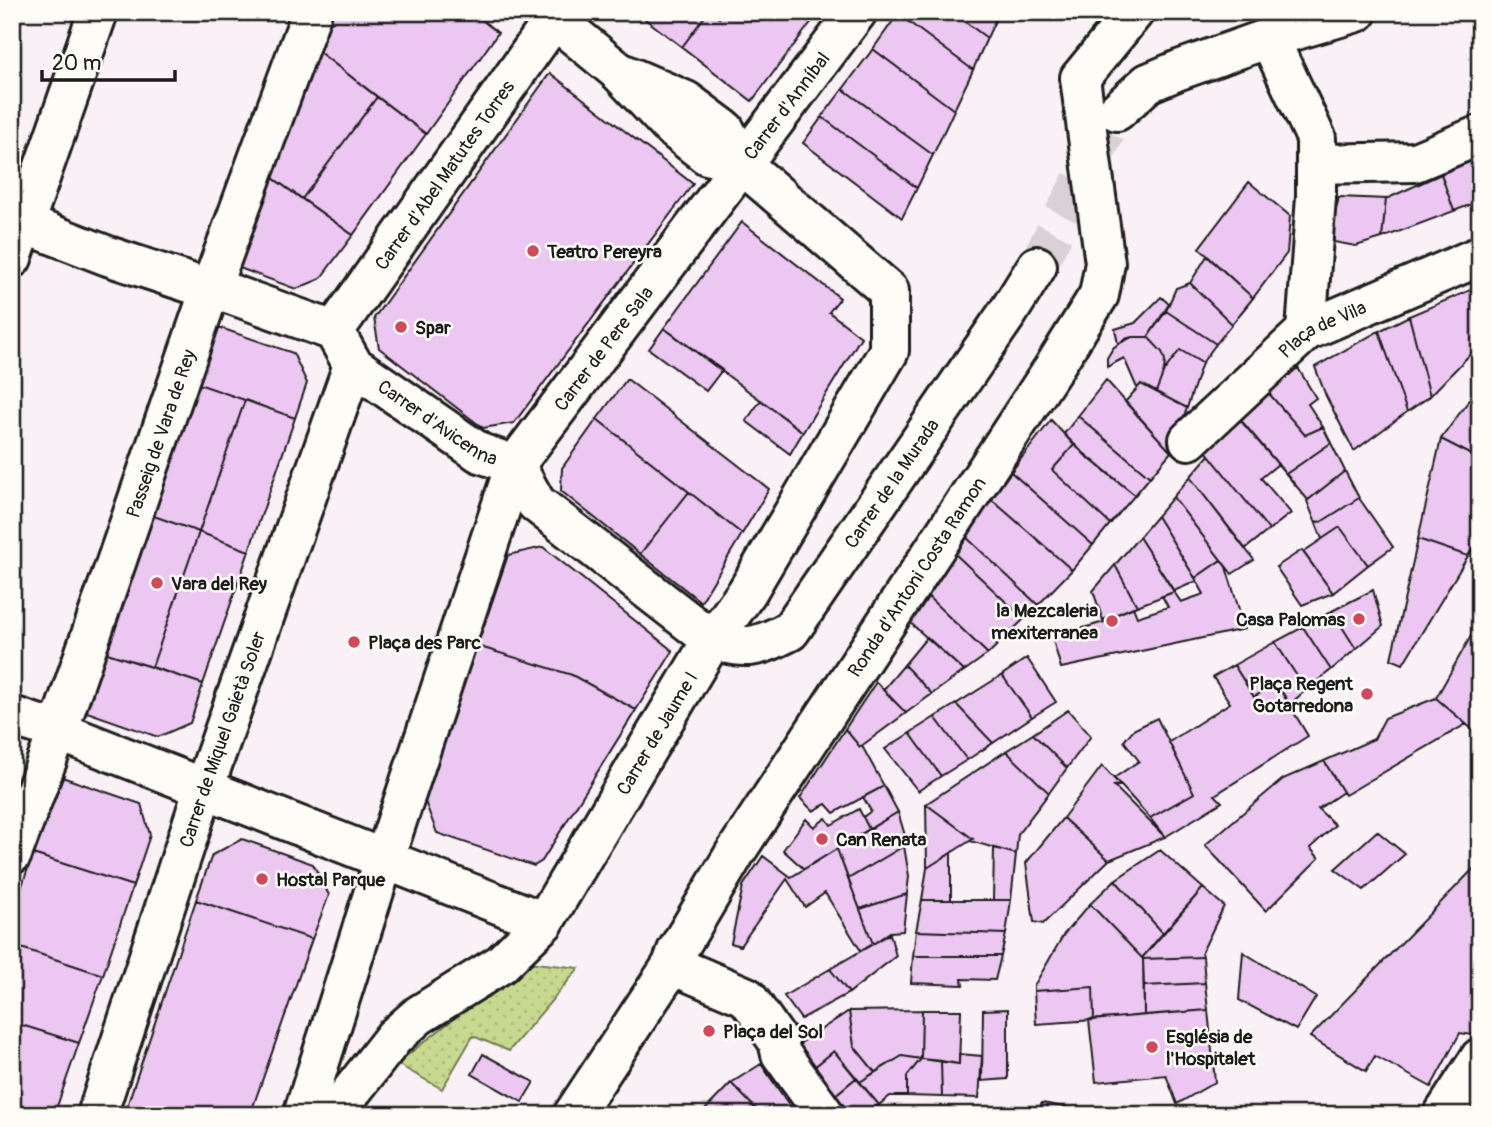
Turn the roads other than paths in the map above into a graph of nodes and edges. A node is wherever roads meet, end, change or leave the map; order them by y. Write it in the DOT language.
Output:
graph roads {
  1 [pos="98,12"];
  2 [pos="312,12"];
  3 [pos="857,12"];
  4 [pos="1134,12"];
  5 [pos="1357,12"];
  6 [pos="553,15"];
  7 [pos="1269,38"];
  8 [pos="1117,111"];
  9 [pos="1480,135"];
  10 [pos="1317,164"];
  11 [pos="743,165"];
  12 [pos="18,221"];
  13 [pos="1480,256"];
  14 [pos="12,258"];
  15 [pos="1037,266"];
  16 [pos="211,287"];
  17 [pos="334,331"];
  18 [pos="1306,331"];
  19 [pos="353,365"];
  20 [pos="1189,440"];
  21 [pos="515,465"];
  22 [pos="712,640"];
  23 [pos="12,716"];
  24 [pos="58,731"];
  25 [pos="204,788"];
  26 [pos="12,854"];
  27 [pos="384,860"];
  28 [pos="544,922"];
  29 [pos="672,965"];
  30 [pos="1480,1058"];
  31 [pos="97,1115"];
  32 [pos="303,1115"];
  33 [pos="334,1115"];
  34 [pos="573,1115"];
  35 [pos="825,1115"];
  36 [pos="1443,1115"];
  1 -- 12 [label="street"];
  2 -- 16 [label="street, Passeig de Vara de Rey"];
  3 -- 11 [label="street, Carrer d'Anníbal"];
  4 -- 29 [label="street, Ronda d'Antoni Costa Ramon"];
  5 -- 7 [label="street"];
  6 -- 11 [label="street"];
  6 -- 17 [label="street, Carrer d'Abel Matutes Torres"];
  7 -- 8 [label="street"];
  7 -- 10 [label="street"];
  9 -- 10 [label="street"];
  10 -- 18 [label="street"];
  11 -- 21 [label="street, Carrer de Pere Sala"];
  11 -- 22 [label="street, Carrer de Jaume I"];
  12 -- 14 [label="street"];
  12 -- 16 [label="street"];
  13 -- 18 [label="street, Plaça de Vila"];
  15 -- 22 [label="street, Carrer de la Murada"];
  16 -- 17 [label="street"];
  16 -- 24 [label="street, Passeig de Vara de Rey"];
  17 -- 19 [label="street, Carrer d'Avicenna"];
  18 -- 20 [label="street, Plaça de Vila"];
  19 -- 21 [label="street, Carrer d'Avicenna"];
  19 -- 25 [label="street, Carrer de Miquel Gaietà Soler"];
  21 -- 22 [label="street, Carrer d'Avicenna"];
  21 -- 27 [label="street"];
  22 -- 28 [label="street, Carrer de Jaume I"];
  23 -- 24 [label="street"];
  24 -- 25 [label="street"];
  24 -- 26 [label="street, Passeig de Vara de Rey"];
  25 -- 27 [label="street"];
  25 -- 31 [label="street, Carrer de Miquel Gaietà Soler"];
  27 -- 28 [label="street"];
  27 -- 32 [label="street"];
  28 -- 33 [label="street, Carrer de Jaume I"];
  29 -- 34 [label="street, Ronda d'Antoni Costa Ramon"];
  29 -- 35 [label="street"];
  30 -- 36 [label="street"];
}
